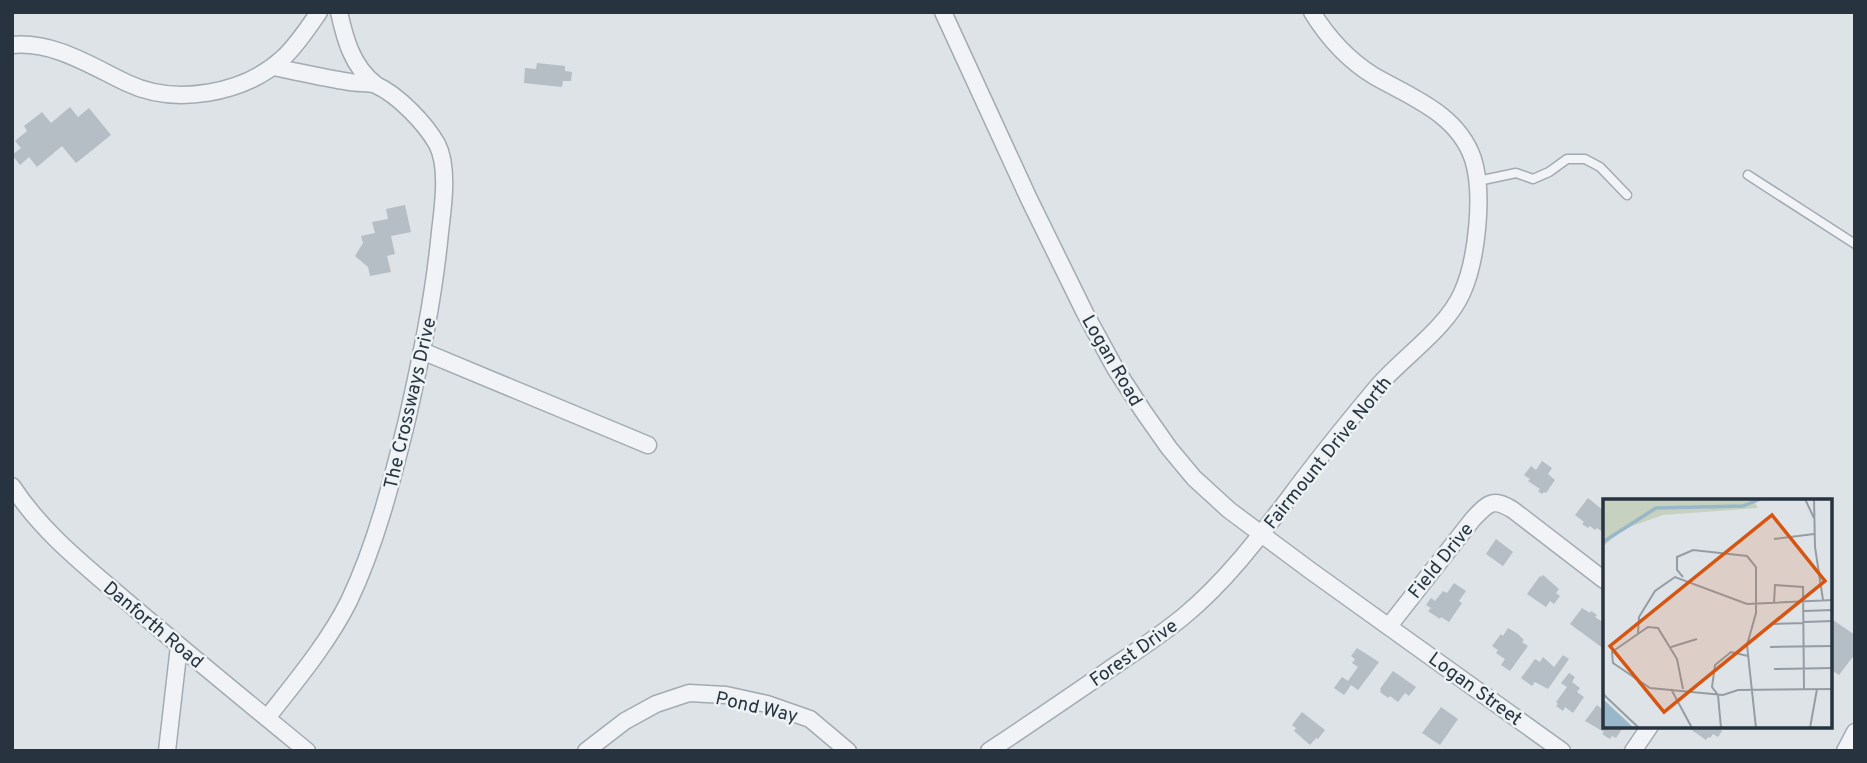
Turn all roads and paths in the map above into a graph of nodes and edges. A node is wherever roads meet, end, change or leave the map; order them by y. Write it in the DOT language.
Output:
graph roads {
  1 [pos="319,12"];
  2 [pos="339,12"];
  3 [pos="943,12"];
  4 [pos="1312,12"];
  5 [pos="12,45"];
  6 [pos="272,67"];
  7 [pos="375,84"];
  8 [pos="1748,175"];
  9 [pos="1478,181"];
  10 [pos="1626,195"];
  11 [pos="1855,244"];
  12 [pos="422,351"];
  13 [pos="648,445"];
  14 [pos="12,486"];
  15 [pos="1261,534"];
  16 [pos="1603,578"];
  17 [pos="1389,626"];
  18 [pos="179,646"];
  19 [pos="267,718"];
  20 [pos="1649,728"];
  21 [pos="1855,732"];
  22 [pos="167,751"];
  23 [pos="307,751"];
  24 [pos="586,751"];
  25 [pos="848,751"];
  26 [pos="989,751"];
  27 [pos="1562,751"];
  28 [pos="1633,751"];
  29 [pos="1845,751"];
  1 -- 6 [label="street"];
  2 -- 7 [label="street, The Crossways Drive"];
  3 -- 15 [label="street, Logan Road"];
  4 -- 9 [label="street, Fairmount Drive North"];
  5 -- 6 [label="street"];
  6 -- 7 [label="street"];
  7 -- 12 [label="street, The Crossways Drive"];
  8 -- 11 [label="lane"];
  9 -- 10 [label="lane"];
  9 -- 15 [label="street, Fairmount Drive North"];
  12 -- 13 [label="street"];
  12 -- 19 [label="street, The Crossways Drive"];
  14 -- 18 [label="street, Danforth Road"];
  15 -- 17 [label="street, Logan Road"];
  15 -- 26 [label="street, Forest Drive"];
  16 -- 17 [label="street, Field Drive"];
  17 -- 27 [label="street, Logan Street"];
  18 -- 19 [label="street, Danforth Road"];
  18 -- 22 [label="street"];
  19 -- 23 [label="street, Danforth Road"];
  20 -- 28 [label="street"];
  21 -- 29 [label="street"];
  24 -- 25 [label="street, Pond Way"];
}
